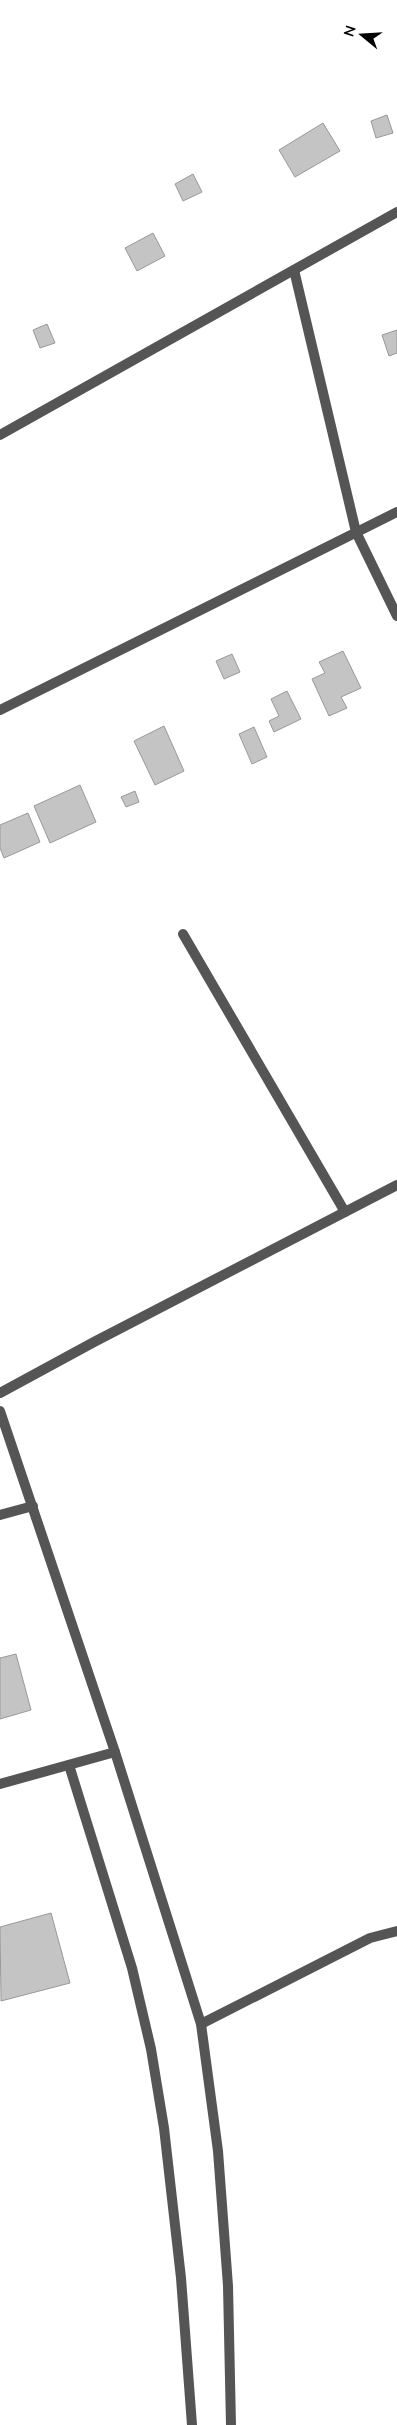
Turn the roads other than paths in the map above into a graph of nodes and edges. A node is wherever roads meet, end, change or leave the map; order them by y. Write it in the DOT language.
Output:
graph roads {
  1 [pos="397,212"];
  2 [pos="294,270"];
  3 [pos="0,435"];
  4 [pos="397,512"];
  5 [pos="356,532"];
  6 [pos="397,616"];
  7 [pos="0,710"];
  8 [pos="183,934"];
  9 [pos="397,1186"];
  10 [pos="345,1212"];
  11 [pos="0,1393"];
  12 [pos="0,1411"];
  13 [pos="33,1506"];
  14 [pos="0,1515"];
  15 [pos="115,1752"];
  16 [pos="69,1765"];
  17 [pos="0,1784"];
  18 [pos="397,1931"];
  19 [pos="200,2024"];
  20 [pos="192,2425"];
  21 [pos="231,2425"];
  1 -- 2 [label="street"];
  2 -- 3 [label="street"];
  2 -- 5 [label="street"];
  4 -- 5 [label="street"];
  5 -- 6 [label="street"];
  5 -- 7 [label="street"];
  8 -- 10 [label="street"];
  9 -- 10 [label="street"];
  10 -- 11 [label="street"];
  12 -- 13 [label="street"];
  13 -- 14 [label="street"];
  13 -- 15 [label="street"];
  15 -- 16 [label="street"];
  15 -- 19 [label="street"];
  16 -- 17 [label="street"];
  16 -- 20 [label="street"];
  18 -- 19 [label="street"];
  19 -- 21 [label="street"];
}
